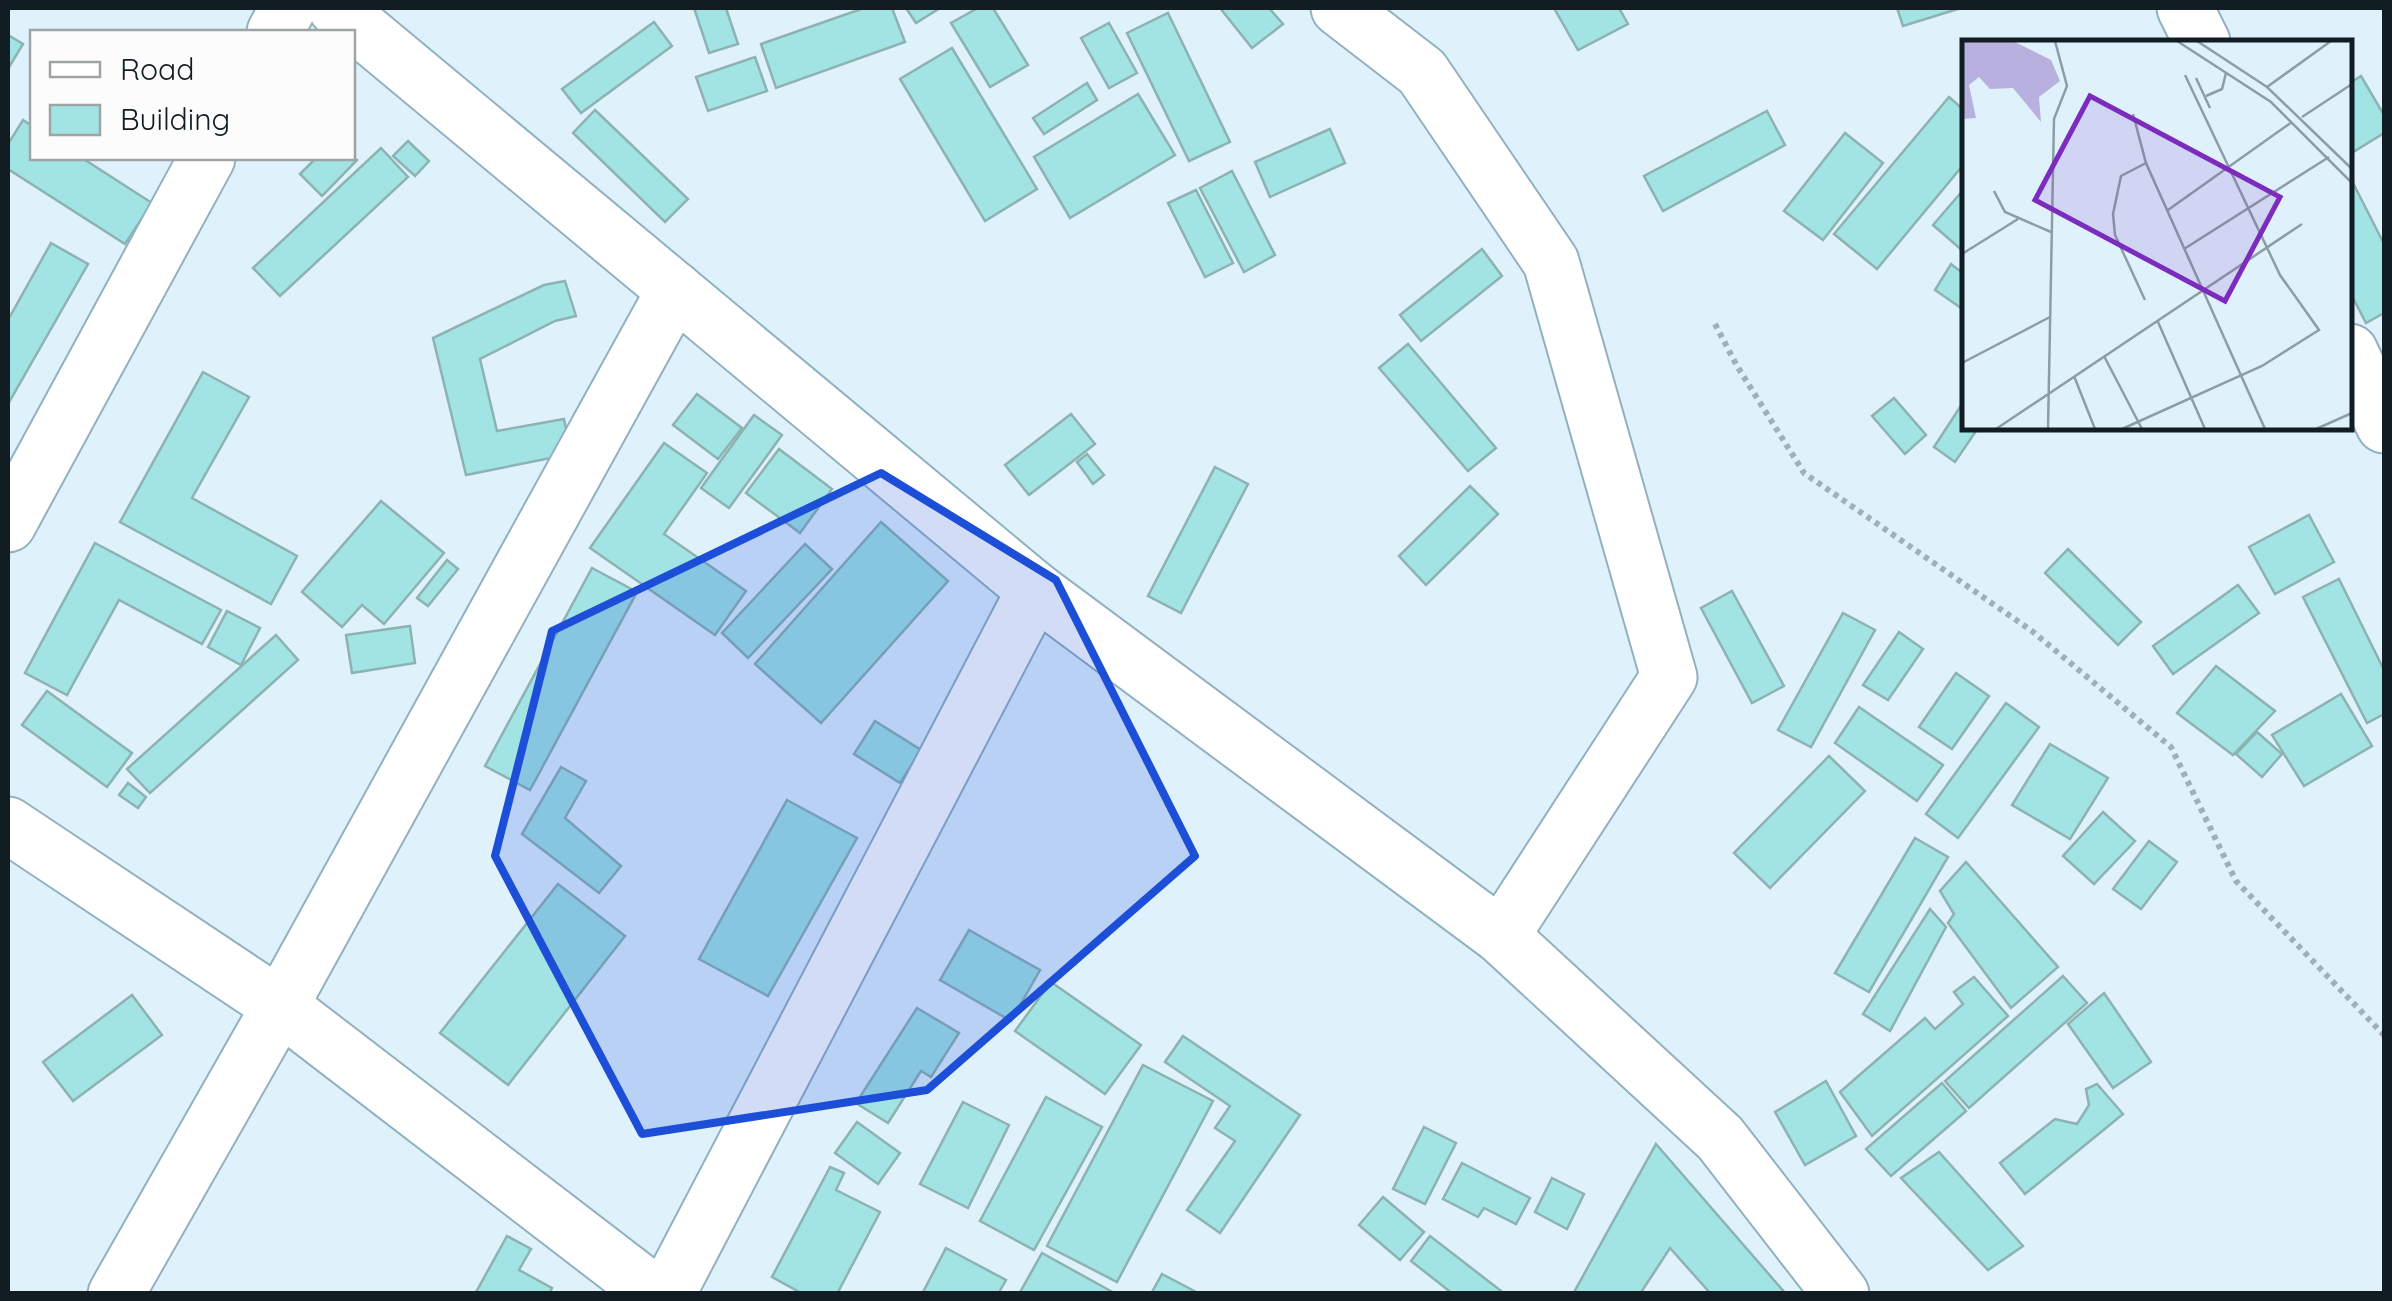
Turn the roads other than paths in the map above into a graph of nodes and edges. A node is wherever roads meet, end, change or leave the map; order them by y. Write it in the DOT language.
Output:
graph roads {
  1 [pos="288,8"];
  2 [pos="336,8"];
  3 [pos="1340,8"];
  4 [pos="2185,8"];
  5 [pos="275,30"];
  6 [pos="2201,40"];
  7 [pos="205,160"];
  8 [pos="675,290"];
  9 [pos="2352,356"];
  10 [pos="2384,425"];
  11 [pos="8,524"];
  12 [pos="1035,590"];
  13 [pos="8,825"];
  14 [pos="1501,936"];
  15 [pos="280,1006"];
  16 [pos="116,1294"];
  17 [pos="655,1294"];
  18 [pos="667,1294"];
  19 [pos="1841,1294"];
  1 -- 5 [label="street"];
  2 -- 8 [label="street"];
  3 -- 14 [label="street"];
  4 -- 6 [label="street"];
  7 -- 11 [label="street"];
  8 -- 12 [label="street"];
  8 -- 15 [label="street"];
  9 -- 10 [label="street"];
  12 -- 14 [label="street"];
  12 -- 18 [label="street"];
  13 -- 15 [label="street"];
  14 -- 19 [label="street"];
  15 -- 16 [label="street"];
  15 -- 17 [label="street"];
}
